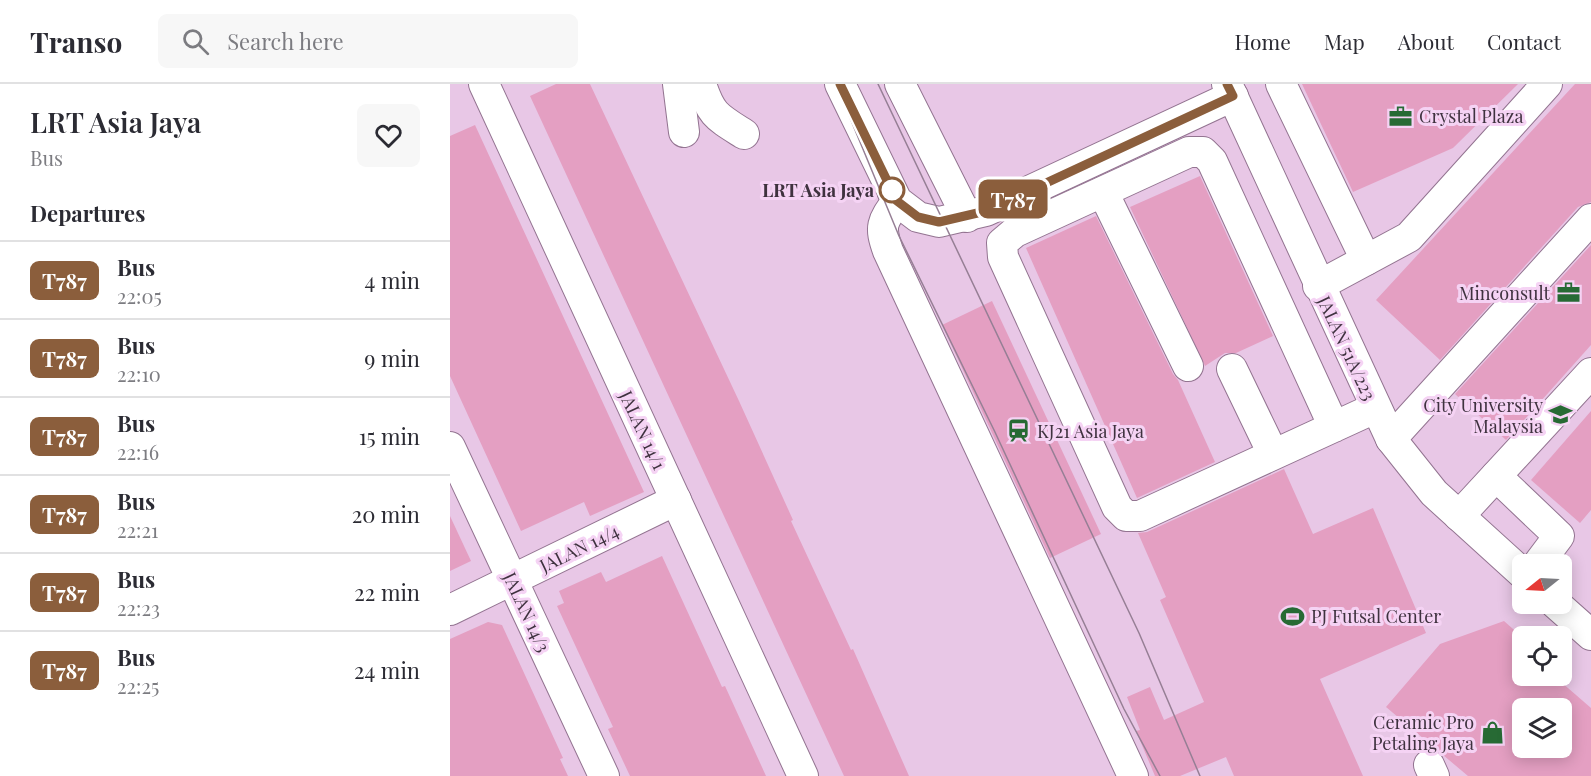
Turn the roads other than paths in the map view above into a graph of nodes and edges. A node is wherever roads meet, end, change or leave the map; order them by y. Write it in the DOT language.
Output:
graph roads {
  1 [pos="484,84"];
  2 [pos="678,84"];
  3 [pos="701,84"];
  4 [pos="840,84"];
  5 [pos="900,84"];
  6 [pos="1281,84"];
  7 [pos="1547,84"];
  8 [pos="1230,90"];
  9 [pos="684,132"];
  10 [pos="744,134"];
  11 [pos="1103,192"];
  12 [pos="897,201"];
  13 [pos="967,218"];
  14 [pos="1591,219"];
  15 [pos="1366,260"];
  16 [pos="1318,286"];
  17 [pos="1188,366"];
  18 [pos="1232,369"];
  19 [pos="1591,374"];
  20 [pos="1375,408"];
  21 [pos="1334,427"];
  22 [pos="1391,439"];
  23 [pos="450,447"];
  24 [pos="1274,454"];
  25 [pos="1496,476"];
  26 [pos="676,500"];
  27 [pos="1459,516"];
  28 [pos="1545,554"];
  29 [pos="1512,564"];
  30 [pos="513,581"];
  31 [pos="450,610"];
  32 [pos="1570,614"];
  33 [pos="1589,629"];
  34 [pos="604,776"];
  35 [pos="803,776"];
  36 [pos="1133,776"];
  1 -- 26 [label="street, JALAN 14/1"];
  2 -- 9 [label="street"];
  3 -- 10 [label="street"];
  4 -- 12 [label="street"];
  5 -- 13 [label="street"];
  6 -- 15 [label="street"];
  7 -- 15 [label="street"];
  8 -- 13 [label="street"];
  8 -- 16 [label="street, JALAN 51A/223"];
  11 -- 17 [label="street"];
  11 -- 21 [label="street"];
  11 -- 24 [label="street"];
  12 -- 13 [label="street"];
  12 -- 36 [label="street"];
  14 -- 22 [label="street"];
  15 -- 16 [label="street"];
  16 -- 20 [label="street, JALAN 51A/223"];
  18 -- 24 [label="street"];
  19 -- 25 [label="street"];
  20 -- 21 [label="street"];
  20 -- 22 [label="street, JALAN 51A/223"];
  21 -- 24 [label="street"];
  22 -- 27 [label="street, JALAN 51A/223"];
  23 -- 30 [label="street, JALAN 14/3"];
  25 -- 27 [label="street"];
  25 -- 28 [label="street"];
  26 -- 30 [label="street, JALAN 14/4"];
  26 -- 35 [label="street, JALAN 14/1"];
  27 -- 29 [label="street, JALAN 51A/223"];
  30 -- 31 [label="street, JALAN 14/4"];
  30 -- 34 [label="street, JALAN 14/3"];
  32 -- 33 [label="street"];
}
